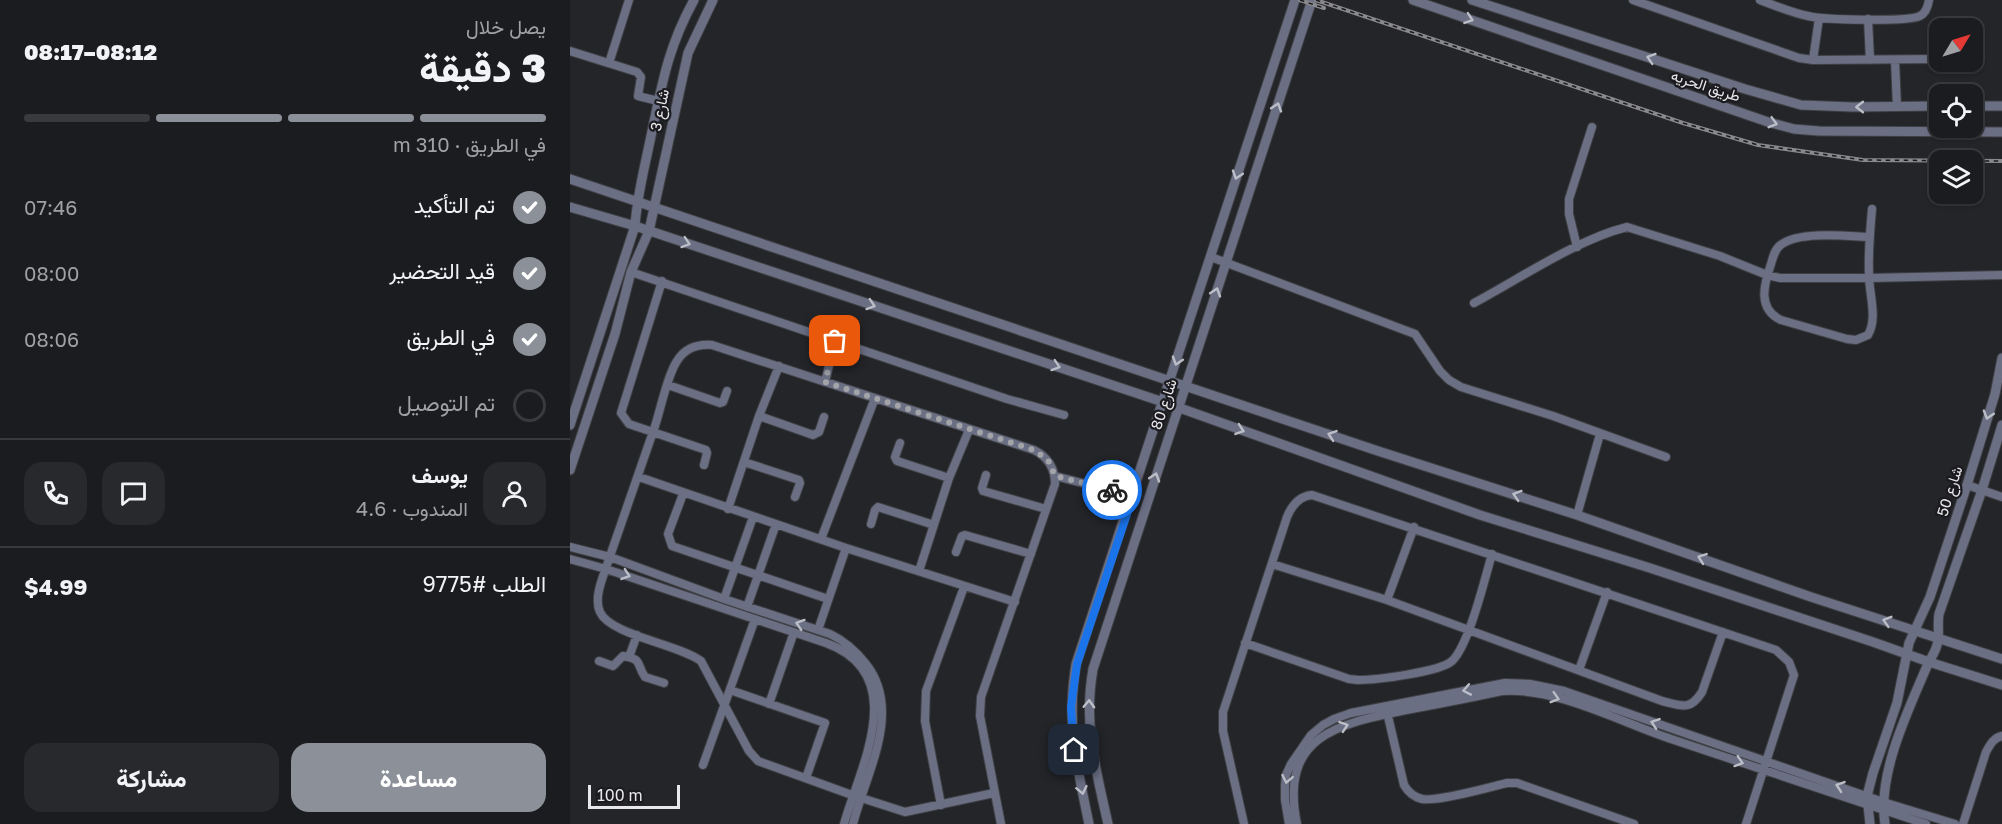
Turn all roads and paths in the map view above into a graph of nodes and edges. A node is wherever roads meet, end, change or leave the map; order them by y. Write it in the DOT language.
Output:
graph roads {
  1 [pos="629,0"];
  2 [pos="694,0"];
  3 [pos="713,0"];
  4 [pos="1295,0"];
  5 [pos="1312,0"];
  6 [pos="1413,0"];
  7 [pos="1472,0"];
  8 [pos="1633,0"];
  9 [pos="1760,0"];
  10 [pos="1929,0"];
  11 [pos="1819,18"];
  12 [pos="1868,19"];
  13 [pos="570,51"];
  14 [pos="1929,59"];
  15 [pos="1813,60"];
  16 [pos="1870,60"];
  17 [pos="1895,60"];
  18 [pos="609,63"];
  19 [pos="662,81"];
  20 [pos="680,84"];
  21 [pos="658,101"];
  22 [pos="1929,106"];
  23 [pos="1983,106"];
  24 [pos="2002,106"];
  25 [pos="1897,107"];
  26 [pos="1592,128"];
  27 [pos="2002,132"];
  28 [pos="570,180"];
  29 [pos="637,201"];
  30 [pos="1227,205"];
  31 [pos="570,207"];
  32 [pos="654,207"];
  33 [pos="1872,209"];
  34 [pos="1242,211"];
  35 [pos="635,226"];
  36 [pos="650,231"];
  37 [pos="1869,237"];
  38 [pos="1577,247"];
  39 [pos="1211,256"];
  40 [pos="1226,263"];
  41 [pos="632,273"];
  42 [pos="1767,275"];
  43 [pos="2002,275"];
  44 [pos="1869,278"];
  45 [pos="662,281"];
  46 [pos="1474,303"];
  47 [pos="835,341"];
  48 [pos="2002,358"];
  49 [pos="779,366"];
  50 [pos="1170,380"];
  51 [pos="825,382"];
  52 [pos="668,385"];
  53 [pos="1185,385"];
  54 [pos="727,391"];
  55 [pos="874,398"];
  56 [pos="1163,402"];
  57 [pos="1178,408"];
  58 [pos="1064,415"];
  59 [pos="759,416"];
  60 [pos="824,417"];
  61 [pos="570,425"];
  62 [pos="2002,425"];
  63 [pos="969,430"];
  64 [pos="652,433"];
  65 [pos="1600,434"];
  66 [pos="900,443"];
  67 [pos="1666,457"];
  68 [pos="744,462"];
  69 [pos="704,465"];
  70 [pos="570,470"];
  71 [pos="986,475"];
  72 [pos="1055,476"];
  73 [pos="639,477"];
  74 [pos="949,478"];
  75 [pos="1967,485"];
  76 [pos="1982,490"];
  77 [pos="683,494"];
  78 [pos="795,496"];
  79 [pos="1133,496"];
  80 [pos="2002,497"];
  81 [pos="728,509"];
  82 [pos="1046,509"];
  83 [pos="1577,515"];
  84 [pos="753,517"];
  85 [pos="776,524"];
  86 [pos="871,524"];
  87 [pos="934,525"];
  88 [pos="1414,527"];
  89 [pos="821,539"];
  90 [pos="570,547"];
  91 [pos="846,548"];
  92 [pos="956,552"];
  93 [pos="1031,554"];
  94 [pos="1492,554"];
  95 [pos="610,556"];
  96 [pos="570,558"];
  97 [pos="1272,564"];
  98 [pos="606,568"];
  99 [pos="735,568"];
  100 [pos="919,571"];
  101 [pos="758,576"];
  102 [pos="964,587"];
  103 [pos="1607,592"];
  104 [pos="724,599"];
  105 [pos="828,599"];
  106 [pos="1387,600"];
  107 [pos="1015,602"];
  108 [pos="747,607"];
  109 [pos="755,619"];
  110 [pos="1087,629"];
  111 [pos="1914,629"];
  112 [pos="818,630"];
  113 [pos="1469,631"];
  114 [pos="794,632"];
  115 [pos="1723,632"];
  116 [pos="637,635"];
  117 [pos="1103,635"];
  118 [pos="1939,639"];
  119 [pos="1245,643"];
  120 [pos="1907,654"];
  121 [pos="629,657"];
  122 [pos="2002,659"];
  123 [pos="599,661"];
  124 [pos="1929,662"];
  125 [pos="1579,670"];
  126 [pos="664,683"];
  127 [pos="2002,685"];
  128 [pos="730,690"];
  129 [pos="770,704"];
  130 [pos="725,707"];
  131 [pos="1387,710"];
  132 [pos="2002,736"];
  133 [pos="1767,761"];
  134 [pos="703,765"];
  135 [pos="1764,770"];
  136 [pos="806,778"];
  137 [pos="994,793"];
  138 [pos="856,796"];
  139 [pos="1867,801"];
  140 [pos="941,805"];
  141 [pos="1883,806"];
  142 [pos="844,824"];
  143 [pos="853,824"];
  144 [pos="1001,824"];
  145 [pos="1089,824"];
  146 [pos="1108,824"];
  147 [pos="1244,824"];
  148 [pos="1289,824"];
  149 [pos="1298,824"];
  150 [pos="1634,824"];
  151 [pos="1746,824"];
  152 [pos="1870,824"];
  153 [pos="1885,824"];
  154 [pos="1926,824"];
  155 [pos="1955,824"];
  156 [pos="1963,824"];
  1 -- 18 [label="street"];
  2 -- 19 [label="street, شارع 3"];
  3 -- 20 [label="street, شارع 3"];
  4 -- 30 [label="street, شارع 80, one-way"];
  34 -- 5 [label="street, شارع 80, one-way"];
  6 -- 27 [label="street, طريق الحريه, one-way"];
  25 -- 7 [label="street, طريق الحريه, one-way"];
  8 -- 15 [label="street"];
  9 -- 11 [label="street"];
  10 -- 12 [label="street"];
  11 -- 12 [label="street"];
  11 -- 15 [label="street"];
  12 -- 16 [label="street"];
  13 -- 18 [label="street"];
  14 -- 17 [label="street"];
  15 -- 16 [label="street"];
  16 -- 17 [label="street"];
  17 -- 25 [label="street"];
  18 -- 21 [label="street"];
  19 -- 20 [label="street"];
  19 -- 21 [label="street, شارع 3"];
  20 -- 32 [label="street, شارع 3"];
  21 -- 29 [label="street, شارع 3"];
  22 -- 25 [label="street, طريق الحريه"];
  23 -- 24 [label="street"];
  26 -- 38 [label="street"];
  28 -- 29 [label="street"];
  29 -- 32 [label="street"];
  29 -- 35 [label="street, شارع 3"];
  30 -- 34 [label="street"];
  30 -- 39 [label="street, شارع 80"];
  31 -- 35 [label="street"];
  32 -- 36 [label="street, شارع 3"];
  32 -- 50 [label="street"];
  33 -- 37 [label="street"];
  34 -- 40 [label="street, شارع 80"];
  35 -- 36 [label="street"];
  35 -- 61 [label="street, شارع 3"];
  36 -- 41 [label="street, شارع 3"];
  36 -- 56 [label="street, one-way"];
  37 -- 42 [label="street"];
  37 -- 44 [label="street"];
  38 -- 42 [label="street"];
  38 -- 46 [label="street"];
  39 -- 40 [label="street"];
  39 -- 50 [label="street, شارع 80, one-way"];
  53 -- 40 [label="street, شارع 80, one-way"];
  40 -- 65 [label="street"];
  41 -- 45 [label="street"];
  41 -- 70 [label="street, شارع 3"];
  42 -- 44 [label="street"];
  42 -- 44 [label="street"];
  43 -- 44 [label="street"];
  45 -- 47 [label="street"];
  45 -- 64 [label="street"];
  47 -- 51 [label="street"];
  47 -- 58 [label="street"];
  48 -- 75 [label="street, شارع 50, one-way"];
  49 -- 51 [label="street"];
  49 -- 52 [label="street"];
  49 -- 59 [label="street"];
  50 -- 53 [label="street"];
  50 -- 56 [label="street, شارع 80"];
  51 -- 55 [label="street"];
  52 -- 54 [label="street"];
  52 -- 64 [label="street"];
  53 -- 57 [label="street, شارع 80"];
  83 -- 53 [label="street, one-way"];
  55 -- 63 [label="street"];
  55 -- 89 [label="street"];
  56 -- 57 [label="street"];
  56 -- 79 [label="street, شارع 80"];
  117 -- 57 [label="street, شارع 80, one-way"];
  57 -- 120 [label="street, one-way"];
  59 -- 60 [label="street"];
  59 -- 68 [label="street"];
  62 -- 76 [label="street, شارع 50"];
  63 -- 72 [label="street"];
  63 -- 74 [label="street"];
  64 -- 69 [label="street"];
  64 -- 73 [label="street"];
  65 -- 67 [label="street"];
  65 -- 83 [label="street"];
  66 -- 74 [label="street"];
  68 -- 78 [label="street"];
  68 -- 81 [label="street"];
  71 -- 82 [label="street"];
  72 -- 79 [label="street"];
  72 -- 82 [label="street"];
  73 -- 77 [label="street"];
  73 -- 95 [label="street"];
  74 -- 87 [label="street"];
  75 -- 76 [label="street"];
  75 -- 111 [label="street, شارع 50"];
  76 -- 80 [label="street"];
  76 -- 118 [label="street, شارع 50"];
  77 -- 81 [label="street"];
  77 -- 99 [label="street"];
  79 -- 110 [label="street, شارع 80"];
  81 -- 84 [label="street"];
  82 -- 93 [label="street"];
  111 -- 83 [label="street, one-way"];
  84 -- 85 [label="street"];
  84 -- 99 [label="street"];
  85 -- 89 [label="street"];
  85 -- 101 [label="street"];
  86 -- 87 [label="street"];
  87 -- 100 [label="street"];
  88 -- 94 [label="street"];
  88 -- 97 [label="street"];
  88 -- 106 [label="street"];
  89 -- 91 [label="street"];
  90 -- 95 [label="street"];
  91 -- 100 [label="street"];
  91 -- 105 [label="street"];
  92 -- 93 [label="street"];
  93 -- 107 [label="street"];
  94 -- 103 [label="street"];
  94 -- 113 [label="street"];
  95 -- 98 [label="street"];
  95 -- 104 [label="street"];
  96 -- 98 [label="street"];
  97 -- 106 [label="street"];
  97 -- 119 [label="street"];
  98 -- 109 [label="street, one-way"];
  98 -- 116 [label="street"];
  99 -- 101 [label="street"];
  99 -- 104 [label="street"];
  100 -- 102 [label="street"];
  101 -- 105 [label="street"];
  101 -- 108 [label="street"];
  102 -- 107 [label="street"];
  102 -- 140 [label="street"];
  103 -- 115 [label="street"];
  103 -- 125 [label="street"];
  104 -- 108 [label="street"];
  105 -- 112 [label="street"];
  106 -- 113 [label="street"];
  107 -- 137 [label="street"];
  112 -- 108 [label="street, one-way"];
  109 -- 114 [label="street"];
  109 -- 128 [label="street"];
  110 -- 117 [label="street"];
  110 -- 145 [label="street, شارع 80, one-way"];
  111 -- 118 [label="street"];
  111 -- 120 [label="street, شارع 50"];
  112 -- 138 [label="street"];
  113 -- 119 [label="street"];
  113 -- 125 [label="street"];
  114 -- 129 [label="street"];
  114 -- 138 [label="street"];
  115 -- 125 [label="street"];
  115 -- 133 [label="street"];
  116 -- 121 [label="street"];
  116 -- 130 [label="street"];
  146 -- 117 [label="street, شارع 80, one-way"];
  118 -- 122 [label="street"];
  118 -- 124 [label="street"];
  119 -- 147 [label="street"];
  120 -- 124 [label="street"];
  120 -- 139 [label="street, شارع 50"];
  121 -- 123 [label="street"];
  121 -- 126 [label="street"];
  124 -- 127 [label="street"];
  124 -- 141 [label="street"];
  128 -- 129 [label="street"];
  128 -- 130 [label="street"];
  129 -- 136 [label="street"];
  130 -- 134 [label="street"];
  130 -- 136 [label="street"];
  133 -- 131 [label="street, one-way"];
  131 -- 135 [label="street, one-way"];
  131 -- 148 [label="street, one-way"];
  149 -- 131 [label="street, one-way"];
  131 -- 150 [label="street"];
  132 -- 156 [label="street"];
  133 -- 135 [label="street"];
  139 -- 133 [label="street, one-way"];
  135 -- 139 [label="street"];
  135 -- 151 [label="street"];
  136 -- 138 [label="street"];
  137 -- 140 [label="street"];
  137 -- 144 [label="street"];
  138 -- 140 [label="street"];
  138 -- 142 [label="street"];
  138 -- 143 [label="street"];
  139 -- 141 [label="street"];
  139 -- 152 [label="street"];
  141 -- 153 [label="street"];
  141 -- 154 [label="street"];
  141 -- 155 [label="street"];
}
